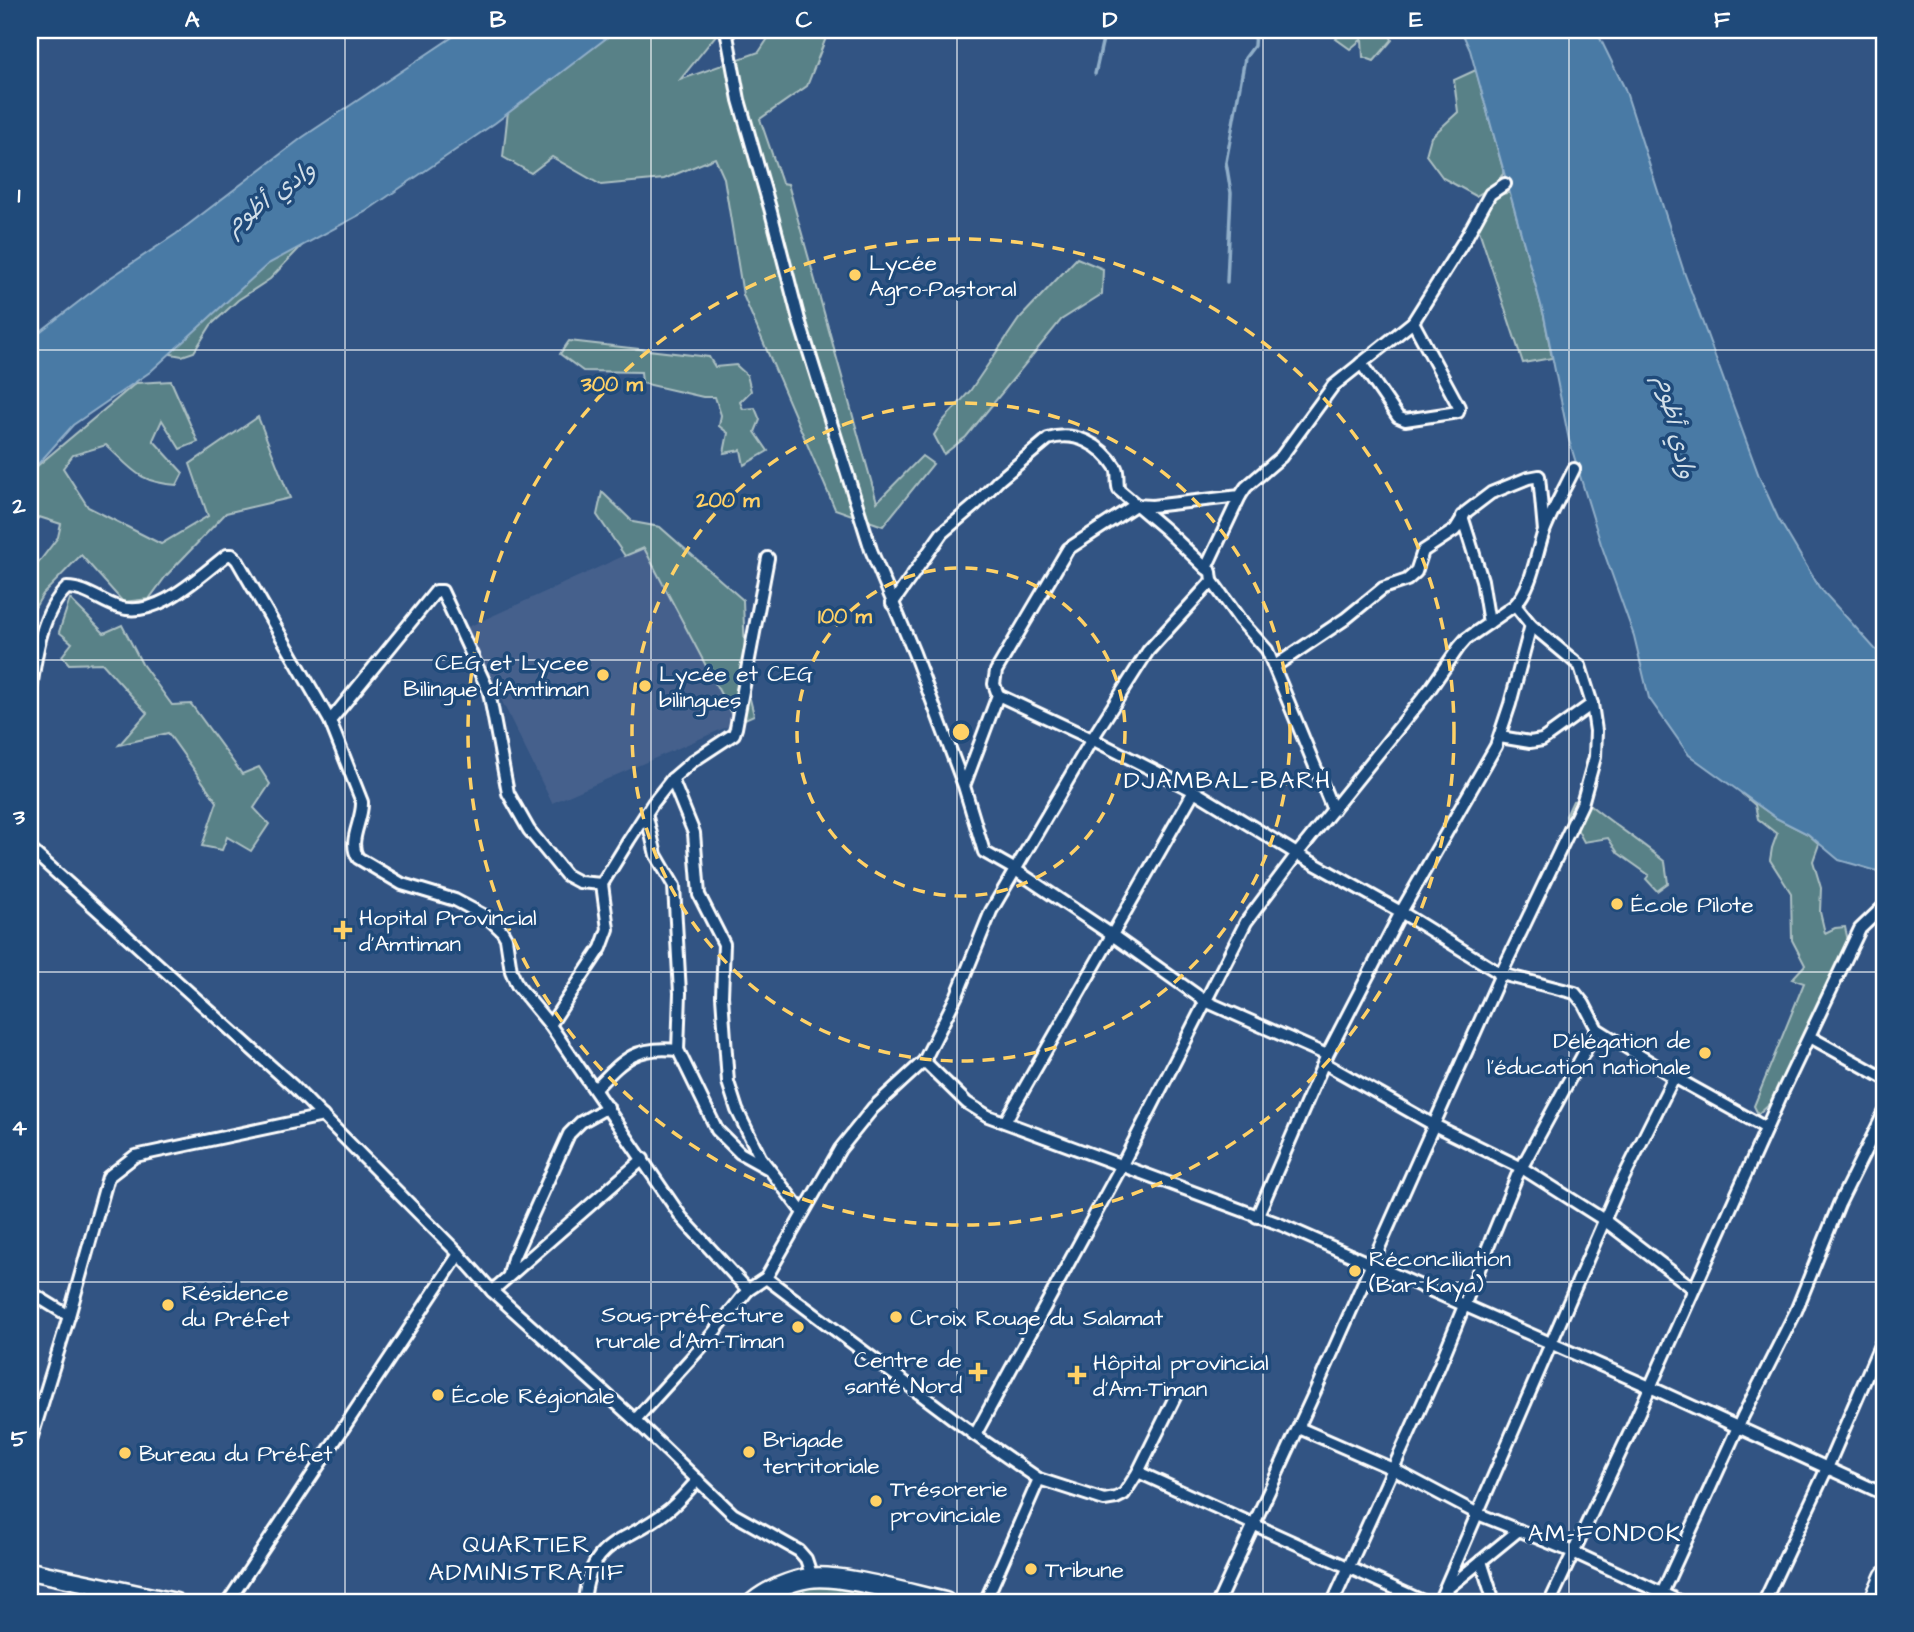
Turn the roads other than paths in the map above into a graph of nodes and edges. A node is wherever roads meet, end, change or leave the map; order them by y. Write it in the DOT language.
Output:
graph roads {
  1 [pos="726,30"];
  2 [pos="1505,184"];
  3 [pos="1413,322"];
  4 [pos="1361,363"];
  5 [pos="1573,469"];
  6 [pos="1240,496"];
  7 [pos="1135,505"];
  8 [pos="1462,516"];
  9 [pos="1544,531"];
  10 [pos="768,558"];
  11 [pos="1206,568"];
  12 [pos="1212,581"];
  13 [pos="892,604"];
  14 [pos="1514,605"];
  15 [pos="1489,623"];
  16 [pos="1531,625"];
  17 [pos="1275,666"];
  18 [pos="999,695"];
  19 [pos="30,696"];
  20 [pos="1592,704"];
  21 [pos="330,721"];
  22 [pos="1500,737"];
  23 [pos="1091,739"];
  24 [pos="672,779"];
  25 [pos="964,786"];
  26 [pos="1194,792"];
  27 [pos="1333,810"];
  28 [pos="646,813"];
  29 [pos="30,849"];
  30 [pos="1297,854"];
  31 [pos="1014,869"];
  32 [pos="602,884"];
  33 [pos="1884,906"];
  34 [pos="1401,912"];
  35 [pos="1112,935"];
  36 [pos="1501,974"];
  37 [pos="1205,1001"];
  38 [pos="550,1025"];
  39 [pos="1597,1029"];
  40 [pos="1810,1037"];
  41 [pos="678,1050"];
  42 [pos="1325,1059"];
  43 [pos="924,1061"];
  44 [pos="1674,1077"];
  45 [pos="1884,1078"];
  46 [pos="595,1089"];
  47 [pos="608,1107"];
  48 [pos="1884,1113"];
  49 [pos="323,1116"];
  50 [pos="1005,1122"];
  51 [pos="1434,1125"];
  52 [pos="1766,1128"];
  53 [pos="643,1159"];
  54 [pos="1122,1165"];
  55 [pos="1522,1168"];
  56 [pos="771,1171"];
  57 [pos="803,1213"];
  58 [pos="1257,1217"];
  59 [pos="1604,1220"];
  60 [pos="459,1254"];
  61 [pos="1371,1266"];
  62 [pos="509,1275"];
  63 [pos="766,1278"];
  64 [pos="1694,1289"];
  65 [pos="748,1290"];
  66 [pos="492,1291"];
  67 [pos="30,1292"];
  68 [pos="1464,1305"];
  69 [pos="69,1316"];
  70 [pos="1884,1336"];
  71 [pos="1551,1343"];
  72 [pos="1650,1387"];
  73 [pos="1176,1395"];
  74 [pos="635,1420"];
  75 [pos="1299,1428"];
  76 [pos="1738,1428"];
  77 [pos="975,1435"];
  78 [pos="30,1443"];
  79 [pos="1394,1468"];
  80 [pos="1827,1468"];
  81 [pos="1138,1472"];
  82 [pos="1039,1479"];
  83 [pos="698,1480"];
  84 [pos="1884,1494"];
  85 [pos="1478,1514"];
  86 [pos="1255,1524"];
  87 [pos="1519,1530"];
  88 [pos="1573,1552"];
  89 [pos="1481,1561"];
  90 [pos="1349,1567"];
  91 [pos="30,1570"];
  92 [pos="1884,1575"];
  93 [pos="812,1577"];
  94 [pos="1442,1597"];
  95 [pos="1660,1598"];
  96 [pos="176,1602"];
  97 [pos="228,1602"];
  98 [pos="584,1602"];
  99 [pos="754,1602"];
  100 [pos="945,1602"];
  101 [pos="985,1602"];
  102 [pos="1218,1602"];
  103 [pos="1333,1602"];
  104 [pos="1425,1602"];
  105 [pos="1494,1602"];
  106 [pos="1550,1602"];
  107 [pos="1681,1602"];
  108 [pos="1765,1602"];
  109 [pos="1872,1602"];
  1 -- 13 [label="street"];
  2 -- 3 [label="street"];
  3 -- 4 [label="street"];
  3 -- 4 [label="street"];
  4 -- 6 [label="street"];
  5 -- 9 [label="street"];
  6 -- 7 [label="street"];
  6 -- 11 [label="street"];
  7 -- 11 [label="street"];
  7 -- 13 [label="street"];
  7 -- 18 [label="street"];
  8 -- 9 [label="street"];
  8 -- 15 [label="street"];
  8 -- 17 [label="street"];
  9 -- 14 [label="street"];
  10 -- 24 [label="street"];
  11 -- 12 [label="street"];
  12 -- 17 [label="street"];
  12 -- 23 [label="street"];
  13 -- 25 [label="street"];
  14 -- 15 [label="street"];
  14 -- 16 [label="street"];
  15 -- 27 [label="street"];
  16 -- 20 [label="street"];
  16 -- 22 [label="street"];
  17 -- 27 [label="street"];
  18 -- 23 [label="street"];
  18 -- 25 [label="street"];
  19 -- 21 [label="street"];
  20 -- 22 [label="street"];
  20 -- 36 [label="street"];
  21 -- 32 [label="street"];
  21 -- 38 [label="street"];
  22 -- 34 [label="street"];
  23 -- 26 [label="street"];
  23 -- 31 [label="street"];
  24 -- 28 [label="street"];
  24 -- 56 [label="street"];
  25 -- 31 [label="street"];
  26 -- 30 [label="street"];
  26 -- 35 [label="street"];
  27 -- 30 [label="street"];
  28 -- 32 [label="street"];
  28 -- 41 [label="street"];
  29 -- 49 [label="street"];
  30 -- 34 [label="street"];
  30 -- 37 [label="street"];
  31 -- 35 [label="street"];
  31 -- 43 [label="street"];
  32 -- 38 [label="street"];
  33 -- 40 [label="street"];
  34 -- 36 [label="street"];
  34 -- 42 [label="street"];
  35 -- 37 [label="street"];
  35 -- 50 [label="street"];
  36 -- 39 [label="street"];
  36 -- 51 [label="street"];
  37 -- 42 [label="street"];
  37 -- 54 [label="street"];
  38 -- 46 [label="street"];
  39 -- 44 [label="street"];
  39 -- 55 [label="street"];
  40 -- 45 [label="street"];
  40 -- 52 [label="street"];
  41 -- 46 [label="street"];
  41 -- 56 [label="street"];
  42 -- 51 [label="street"];
  42 -- 58 [label="street"];
  43 -- 50 [label="street"];
  43 -- 57 [label="street"];
  44 -- 52 [label="street"];
  44 -- 59 [label="street"];
  46 -- 47 [label="street"];
  47 -- 53 [label="street"];
  47 -- 62 [label="street"];
  48 -- 76 [label="street"];
  49 -- 60 [label="street"];
  49 -- 69 [label="street"];
  50 -- 54 [label="street"];
  51 -- 55 [label="street"];
  51 -- 61 [label="street"];
  52 -- 64 [label="street"];
  53 -- 62 [label="street"];
  53 -- 65 [label="street"];
  54 -- 58 [label="street"];
  54 -- 77 [label="street"];
  55 -- 59 [label="street"];
  55 -- 68 [label="street"];
  56 -- 57 [label="street"];
  57 -- 63 [label="street"];
  58 -- 61 [label="street"];
  59 -- 64 [label="street"];
  59 -- 71 [label="street"];
  60 -- 66 [label="street"];
  60 -- 97 [label="street"];
  61 -- 68 [label="street"];
  61 -- 75 [label="street"];
  62 -- 66 [label="street"];
  63 -- 65 [label="street"];
  63 -- 77 [label="street"];
  64 -- 72 [label="street"];
  65 -- 74 [label="street"];
  66 -- 74 [label="street"];
  67 -- 69 [label="street"];
  68 -- 71 [label="street"];
  68 -- 79 [label="street"];
  69 -- 78 [label="street"];
  70 -- 80 [label="street"];
  71 -- 72 [label="street"];
  71 -- 85 [label="street"];
  72 -- 76 [label="street"];
  72 -- 88 [label="street"];
  73 -- 81 [label="street"];
  74 -- 83 [label="street"];
  75 -- 79 [label="street"];
  75 -- 86 [label="street"];
  76 -- 80 [label="street"];
  76 -- 95 [label="street"];
  77 -- 82 [label="street"];
  79 -- 85 [label="street"];
  79 -- 90 [label="street"];
  80 -- 84 [label="street"];
  80 -- 108 [label="street"];
  81 -- 82 [label="street"];
  81 -- 86 [label="street"];
  82 -- 101 [label="street"];
  83 -- 93 [label="street"];
  83 -- 98 [label="street"];
  85 -- 87 [label="street"];
  85 -- 94 [label="street"];
  86 -- 90 [label="street"];
  86 -- 102 [label="street"];
  87 -- 88 [label="street"];
  87 -- 89 [label="street"];
  88 -- 95 [label="street"];
  88 -- 106 [label="street"];
  89 -- 94 [label="street"];
  89 -- 105 [label="street"];
  90 -- 103 [label="street"];
  90 -- 104 [label="street"];
  91 -- 96 [label="main road"];
  92 -- 109 [label="main road"];
  93 -- 99 [label="main road"];
  93 -- 100 [label="main road"];
  95 -- 107 [label="street"];
}
